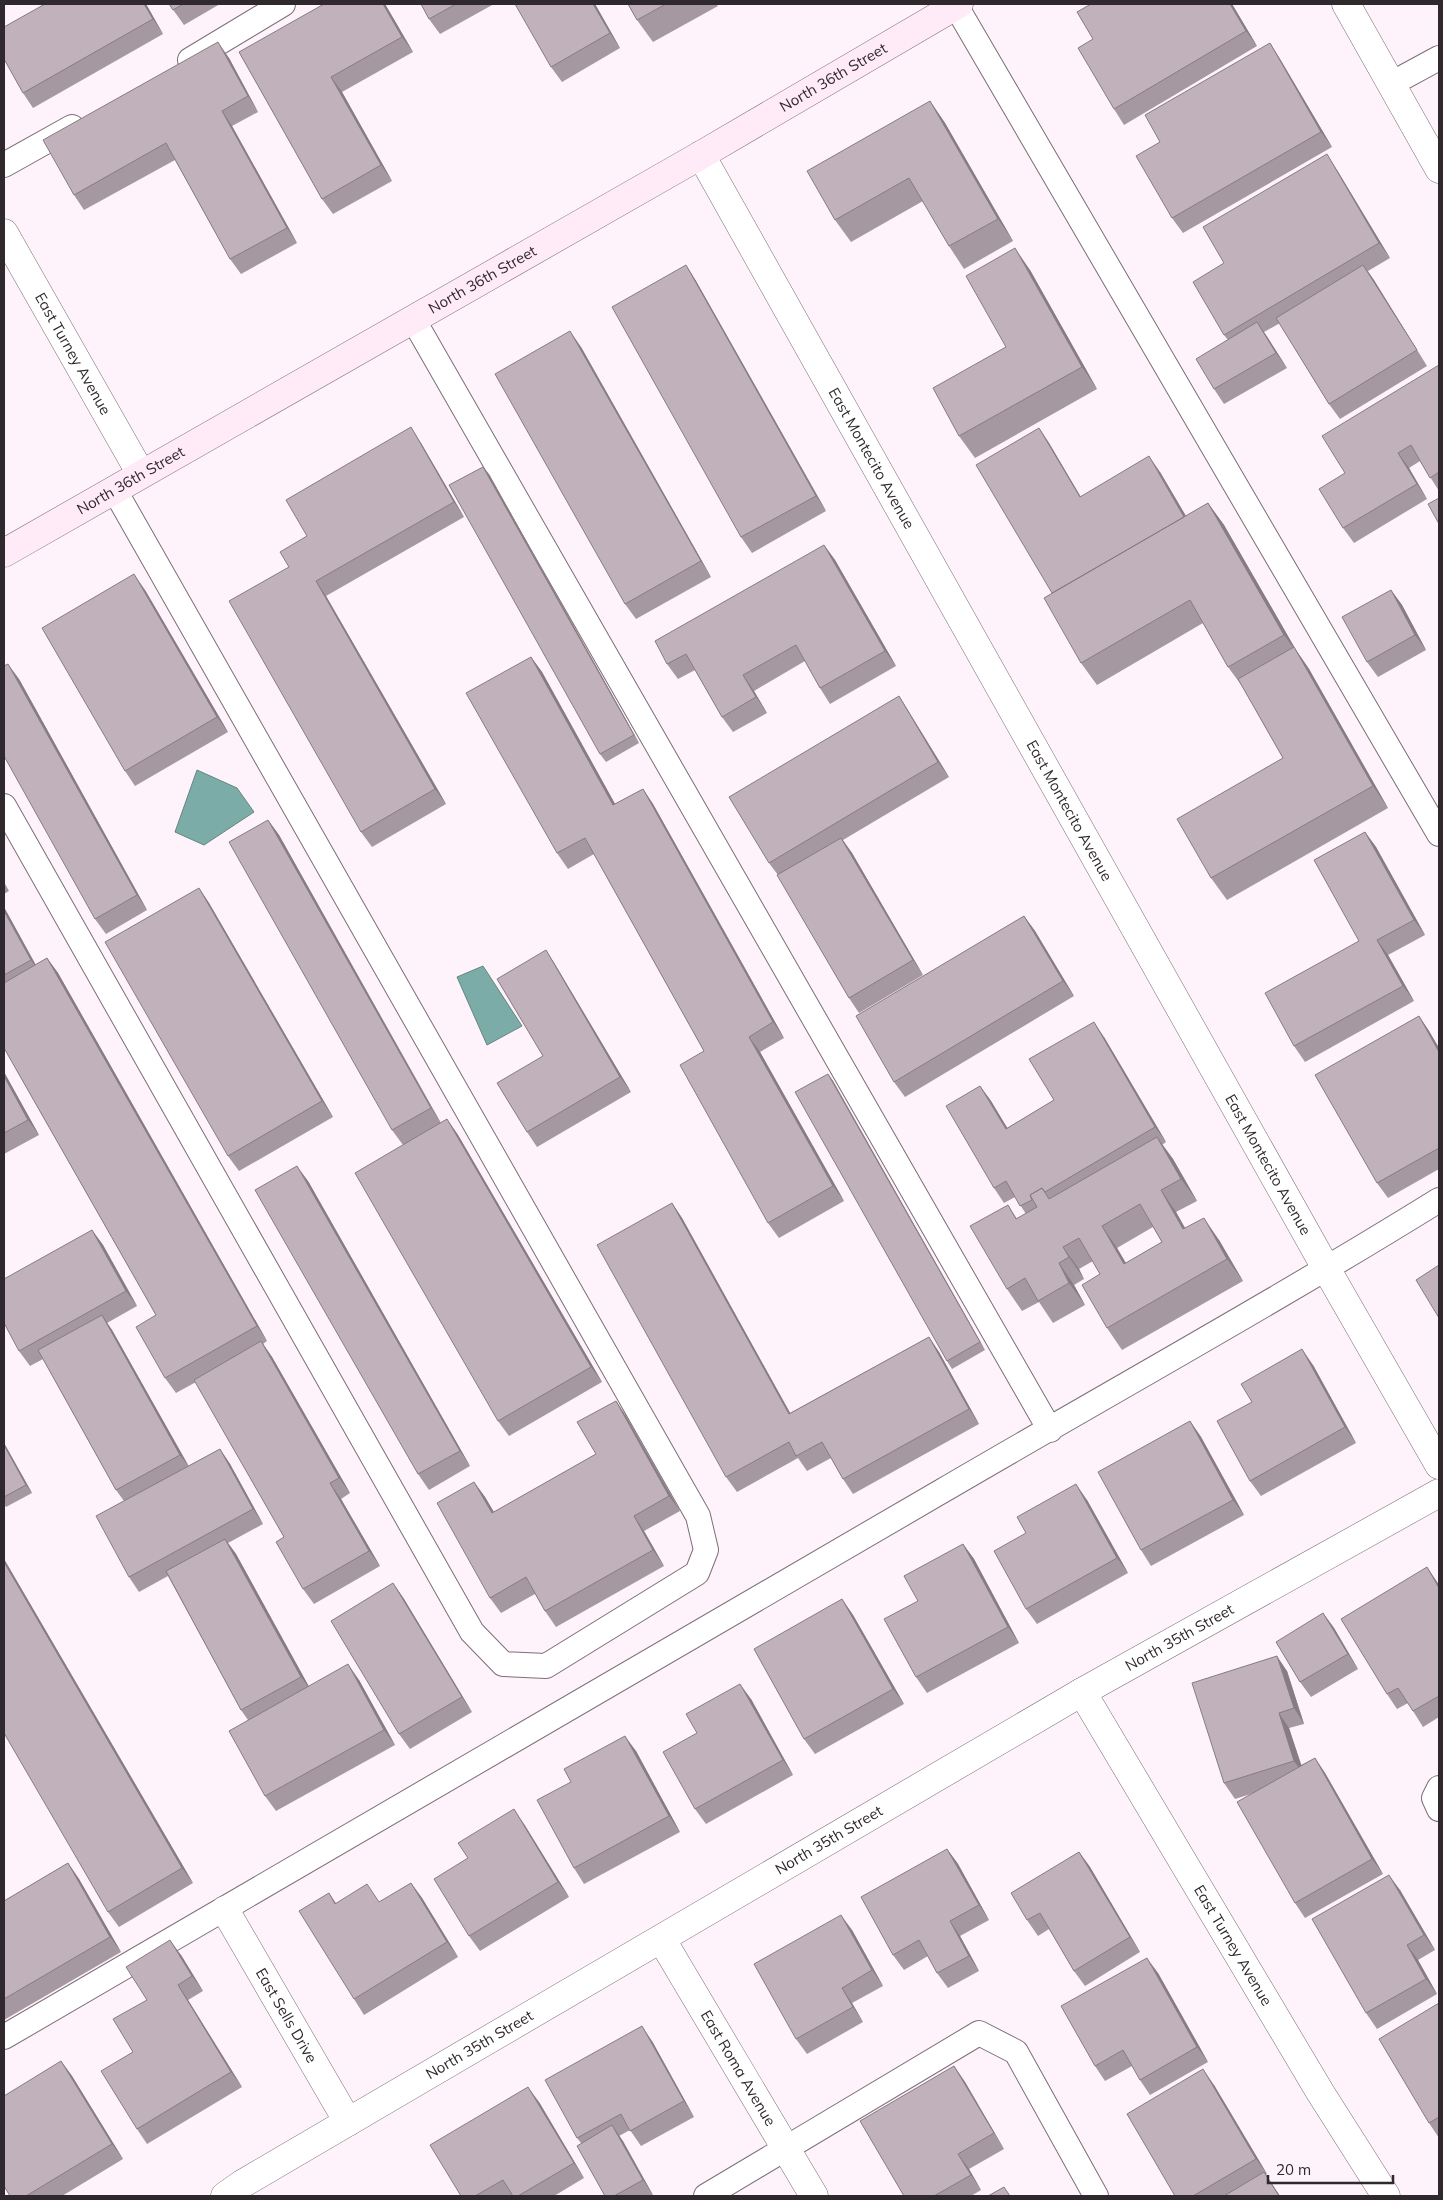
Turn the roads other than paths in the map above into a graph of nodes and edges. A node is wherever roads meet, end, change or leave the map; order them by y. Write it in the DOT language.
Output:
graph roads {
  1 [pos="283,4"];
  2 [pos="1346,4"];
  3 [pos="957,5"];
  4 [pos="1439,58"];
  5 [pos="169,72"];
  6 [pos="1391,84"];
  7 [pos="94,114"];
  8 [pos="701,155"];
  9 [pos="4,165"];
  10 [pos="1439,169"];
  11 [pos="4,233"];
  12 [pos="413,319"];
  13 [pos="141,474"];
  14 [pos="114,489"];
  15 [pos="4,553"];
  16 [pos="4,806"];
  17 [pos="1439,834"];
  18 [pos="1439,1200"];
  19 [pos="1326,1270"];
  20 [pos="1050,1430"];
  21 [pos="1439,1465"];
  22 [pos="1439,1493"];
  23 [pos="1082,1692"];
  24 [pos="1439,1788"];
  25 [pos="1439,1809"];
  26 [pos="225,1910"];
  27 [pos="662,1940"];
  28 [pos="4,2036"];
  29 [pos="348,2122"];
  30 [pos="786,2148"];
  31 [pos="238,2192"];
  32 [pos="706,2196"];
  33 [pos="814,2196"];
  34 [pos="1096,2196"];
  35 [pos="1386,2196"];
  1 -- 5 [label="lane"];
  2 -- 6 [label="street"];
  3 -- 8 [label="main road, North 36th Street"];
  3 -- 17 [label="lane"];
  4 -- 6 [label="lane"];
  6 -- 10 [label="street"];
  7 -- 9 [label="lane"];
  8 -- 12 [label="main road, North 36th Street"];
  8 -- 19 [label="street, East Montecito Avenue"];
  11 -- 13 [label="street, East Turney Avenue"];
  12 -- 13 [label="main road, North 36th Street"];
  12 -- 20 [label="lane"];
  13 -- 14 [label="main road, North 36th Street"];
  14 -- 15 [label="main road, North 36th Street"];
  14 -- 16 [label="lane"];
  18 -- 19 [label="lane"];
  19 -- 20 [label="lane"];
  19 -- 21 [label="street, East Montecito Avenue"];
  20 -- 26 [label="lane"];
  22 -- 23 [label="street, North 35th Street"];
  23 -- 27 [label="street, North 35th Street"];
  23 -- 35 [label="street, East Turney Avenue"];
  24 -- 25 [label="lane"];
  26 -- 28 [label="lane"];
  26 -- 29 [label="street, East Sells Drive"];
  27 -- 29 [label="street, North 35th Street"];
  27 -- 30 [label="street, East Roma Avenue"];
  29 -- 31 [label="street, North 35th Street"];
  30 -- 32 [label="lane"];
  30 -- 33 [label="street, East Roma Avenue"];
  30 -- 34 [label="lane"];
}
